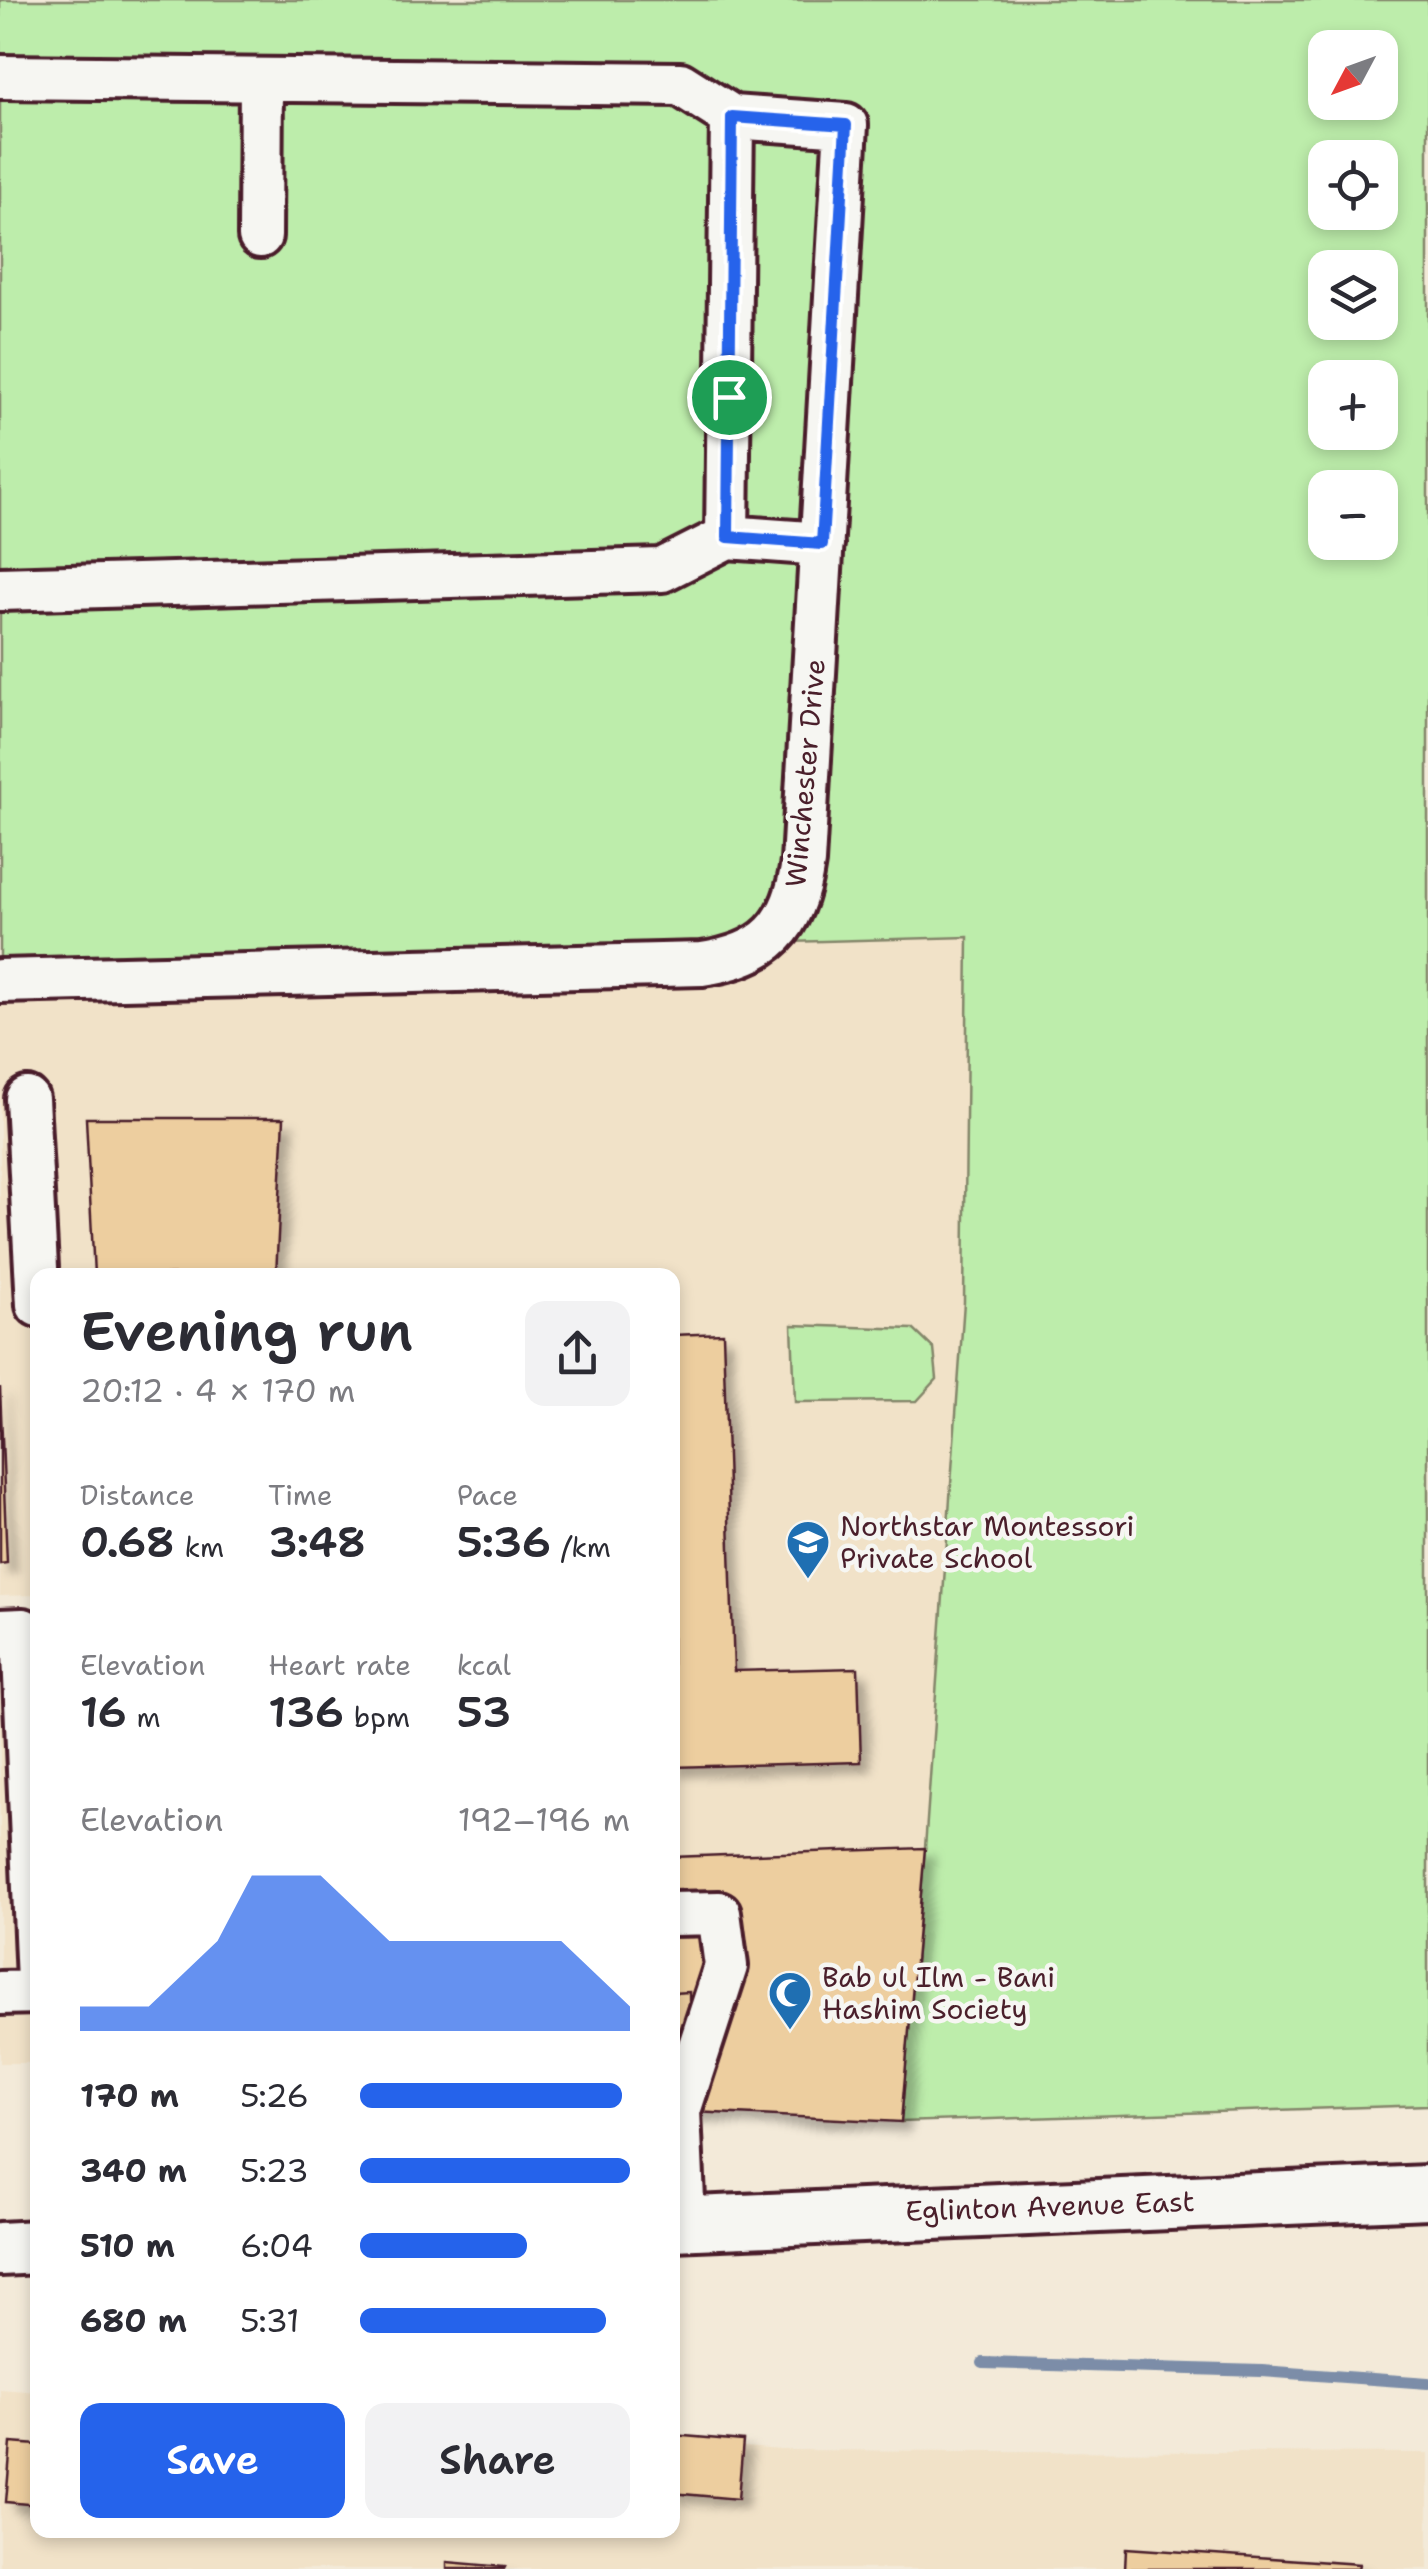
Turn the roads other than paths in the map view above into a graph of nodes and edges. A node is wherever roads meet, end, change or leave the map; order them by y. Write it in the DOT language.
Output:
graph roads {
  1 [pos="0,77"];
  2 [pos="261,80"];
  3 [pos="732,117"];
  4 [pos="260,236"];
  5 [pos="728,537"];
  6 [pos="822,544"];
  7 [pos="0,589"];
  8 [pos="0,981"];
  9 [pos="27,1099"];
  10 [pos="36,1268"];
  11 [pos="20,1630"];
  12 [pos="13,1725"];
  13 [pos="30,1898"];
  14 [pos="680,1914"];
  15 [pos="30,1992"];
  16 [pos="0,1994"];
  17 [pos="681,2076"];
  18 [pos="680,2111"];
  19 [pos="1428,2192"];
  20 [pos="680,2224"];
  21 [pos="30,2247"];
  22 [pos="0,2249"];
  1 -- 2 [label="street"];
  2 -- 3 [label="street"];
  2 -- 4 [label="street"];
  3 -- 5 [label="street"];
  3 -- 6 [label="street, Winchester Drive"];
  5 -- 6 [label="street"];
  5 -- 7 [label="street"];
  6 -- 8 [label="street, Winchester Drive"];
  9 -- 10 [label="street"];
  11 -- 12 [label="street"];
  12 -- 13 [label="street"];
  14 -- 17 [label="street"];
  15 -- 16 [label="street"];
  17 -- 18 [label="street"];
  19 -- 20 [label="main road, Eglinton Avenue East"];
  21 -- 22 [label="main road"];
}
